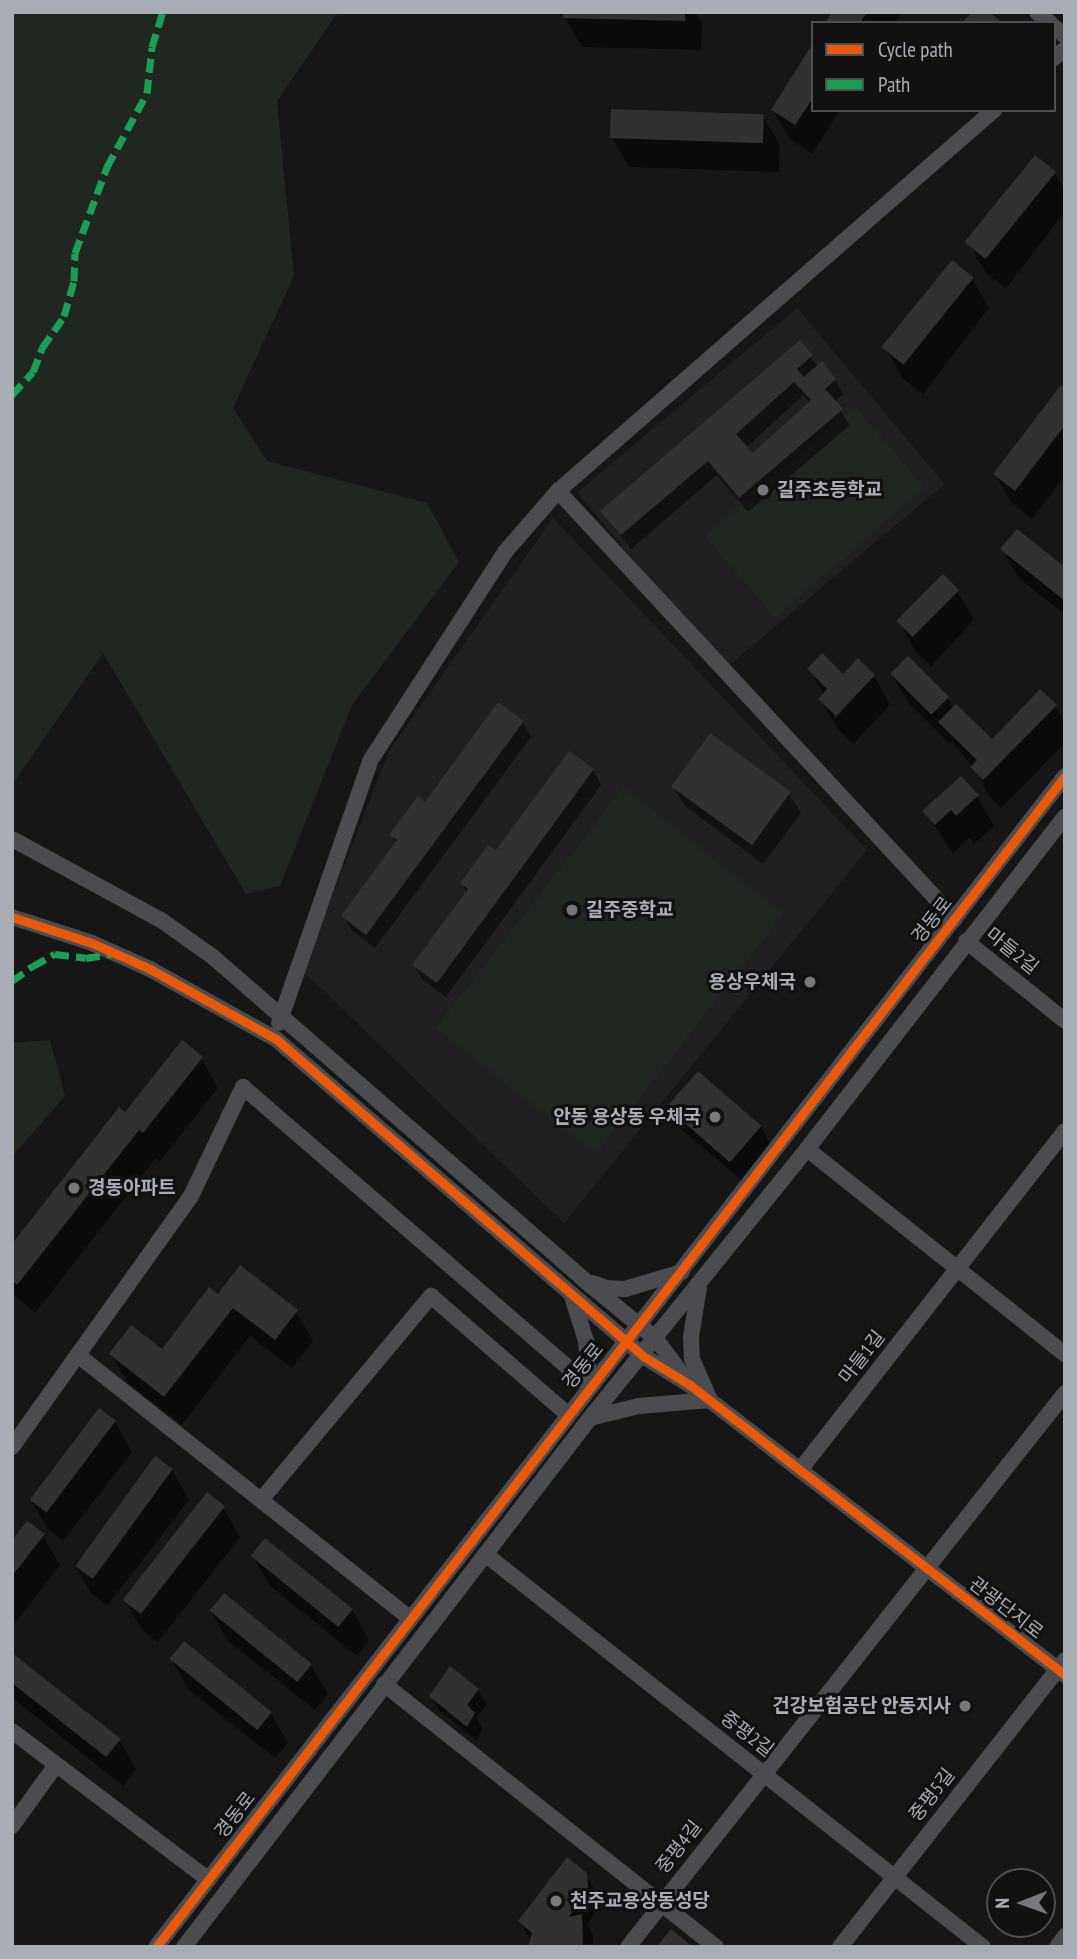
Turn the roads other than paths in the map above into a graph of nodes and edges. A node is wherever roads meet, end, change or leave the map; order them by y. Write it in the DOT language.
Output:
graph roads {
  1 [pos="993,112"];
  2 [pos="558,491"];
  3 [pos="1065,776"];
  4 [pos="1065,816"];
  5 [pos="15,840"];
  6 [pos="12,917"];
  7 [pos="955,919"];
  8 [pos="966,941"];
  9 [pos="280,1016"];
  10 [pos="1065,1021"];
  11 [pos="276,1039"];
  12 [pos="1065,1131"];
  13 [pos="807,1149"];
  14 [pos="957,1269"];
  15 [pos="682,1272"];
  16 [pos="584,1280"];
  17 [pos="699,1285"];
  18 [pos="572,1296"];
  19 [pos="639,1325"];
  20 [pos="656,1339"];
  21 [pos="625,1341"];
  22 [pos="1065,1354"];
  23 [pos="79,1356"];
  24 [pos="643,1356"];
  25 [pos="690,1385"];
  26 [pos="590,1386"];
  27 [pos="1065,1393"];
  28 [pos="710,1400"];
  29 [pos="567,1414"];
  30 [pos="590,1418"];
  31 [pos="12,1447"];
  32 [pos="800,1470"];
  33 [pos="261,1500"];
  34 [pos="485,1554"];
  35 [pos="927,1568"];
  36 [pos="409,1618"];
  37 [pos="1062,1669"];
  38 [pos="384,1684"];
  39 [pos="12,1731"];
  40 [pos="56,1765"];
  41 [pos="764,1774"];
  42 [pos="12,1826"];
  43 [pos="894,1877"];
  44 [pos="208,1879"];
  45 [pos="662,1903"];
  46 [pos="1065,1936"];
  47 [pos="156,1947"];
  48 [pos="184,1947"];
  49 [pos="628,1947"];
  50 [pos="716,1947"];
  51 [pos="840,1947"];
  52 [pos="983,1947"];
  53 [pos="1056,1947"];
  1 -- 2 [label="street"];
  2 -- 7 [label="street"];
  2 -- 9 [label="street"];
  3 -- 7 [label="street, 경동로"];
  4 -- 8 [label="street, 경동로"];
  5 -- 9 [label="street"];
  6 -- 11 [label="street"];
  7 -- 15 [label="street, 경동로"];
  8 -- 10 [label="street, 마들2길"];
  8 -- 13 [label="street, 경동로"];
  9 -- 11 [label="street"];
  9 -- 16 [label="street"];
  11 -- 18 [label="street"];
  12 -- 14 [label="street, 마들1길"];
  13 -- 14 [label="street"];
  13 -- 17 [label="street, 경동로"];
  14 -- 22 [label="street"];
  14 -- 32 [label="street, 마들1길"];
  15 -- 16 [label="street"];
  15 -- 19 [label="street, 경동로"];
  16 -- 19 [label="street"];
  17 -- 20 [label="street, 경동로"];
  17 -- 28 [label="street"];
  18 -- 21 [label="street"];
  18 -- 26 [label="street"];
  19 -- 20 [label="street"];
  19 -- 21 [label="street, 경동로"];
  20 -- 24 [label="street, 경동로"];
  20 -- 25 [label="street"];
  21 -- 24 [label="street"];
  21 -- 26 [label="street, 경동로"];
  23 -- 26 [label="street"];
  23 -- 31 [label="street"];
  23 -- 33 [label="street"];
  24 -- 25 [label="street"];
  24 -- 30 [label="street, 경동로"];
  25 -- 28 [label="street, 관광단지로"];
  26 -- 29 [label="street, 경동로"];
  27 -- 35 [label="street"];
  28 -- 30 [label="street"];
  28 -- 32 [label="street, 관광단지로"];
  29 -- 33 [label="street"];
  29 -- 36 [label="street, 경동로"];
  30 -- 34 [label="street, 경동로"];
  32 -- 35 [label="street, 관광단지로"];
  33 -- 36 [label="street"];
  34 -- 38 [label="street, 경동로"];
  34 -- 41 [label="street, 중평2길"];
  35 -- 37 [label="street, 관광단지로"];
  35 -- 41 [label="street, 중평4길"];
  36 -- 44 [label="street, 경동로"];
  37 -- 43 [label="street, 중평5길"];
  38 -- 45 [label="street"];
  38 -- 48 [label="street, 경동로"];
  39 -- 40 [label="street"];
  40 -- 42 [label="street"];
  40 -- 44 [label="street"];
  41 -- 43 [label="street, 중평2길"];
  41 -- 45 [label="street, 중평4길"];
  43 -- 51 [label="street, 중평5길"];
  43 -- 52 [label="street, 중평2길"];
  44 -- 47 [label="street, 경동로"];
  45 -- 49 [label="street, 중평4길"];
  45 -- 50 [label="street"];
  46 -- 53 [label="street"];
}
